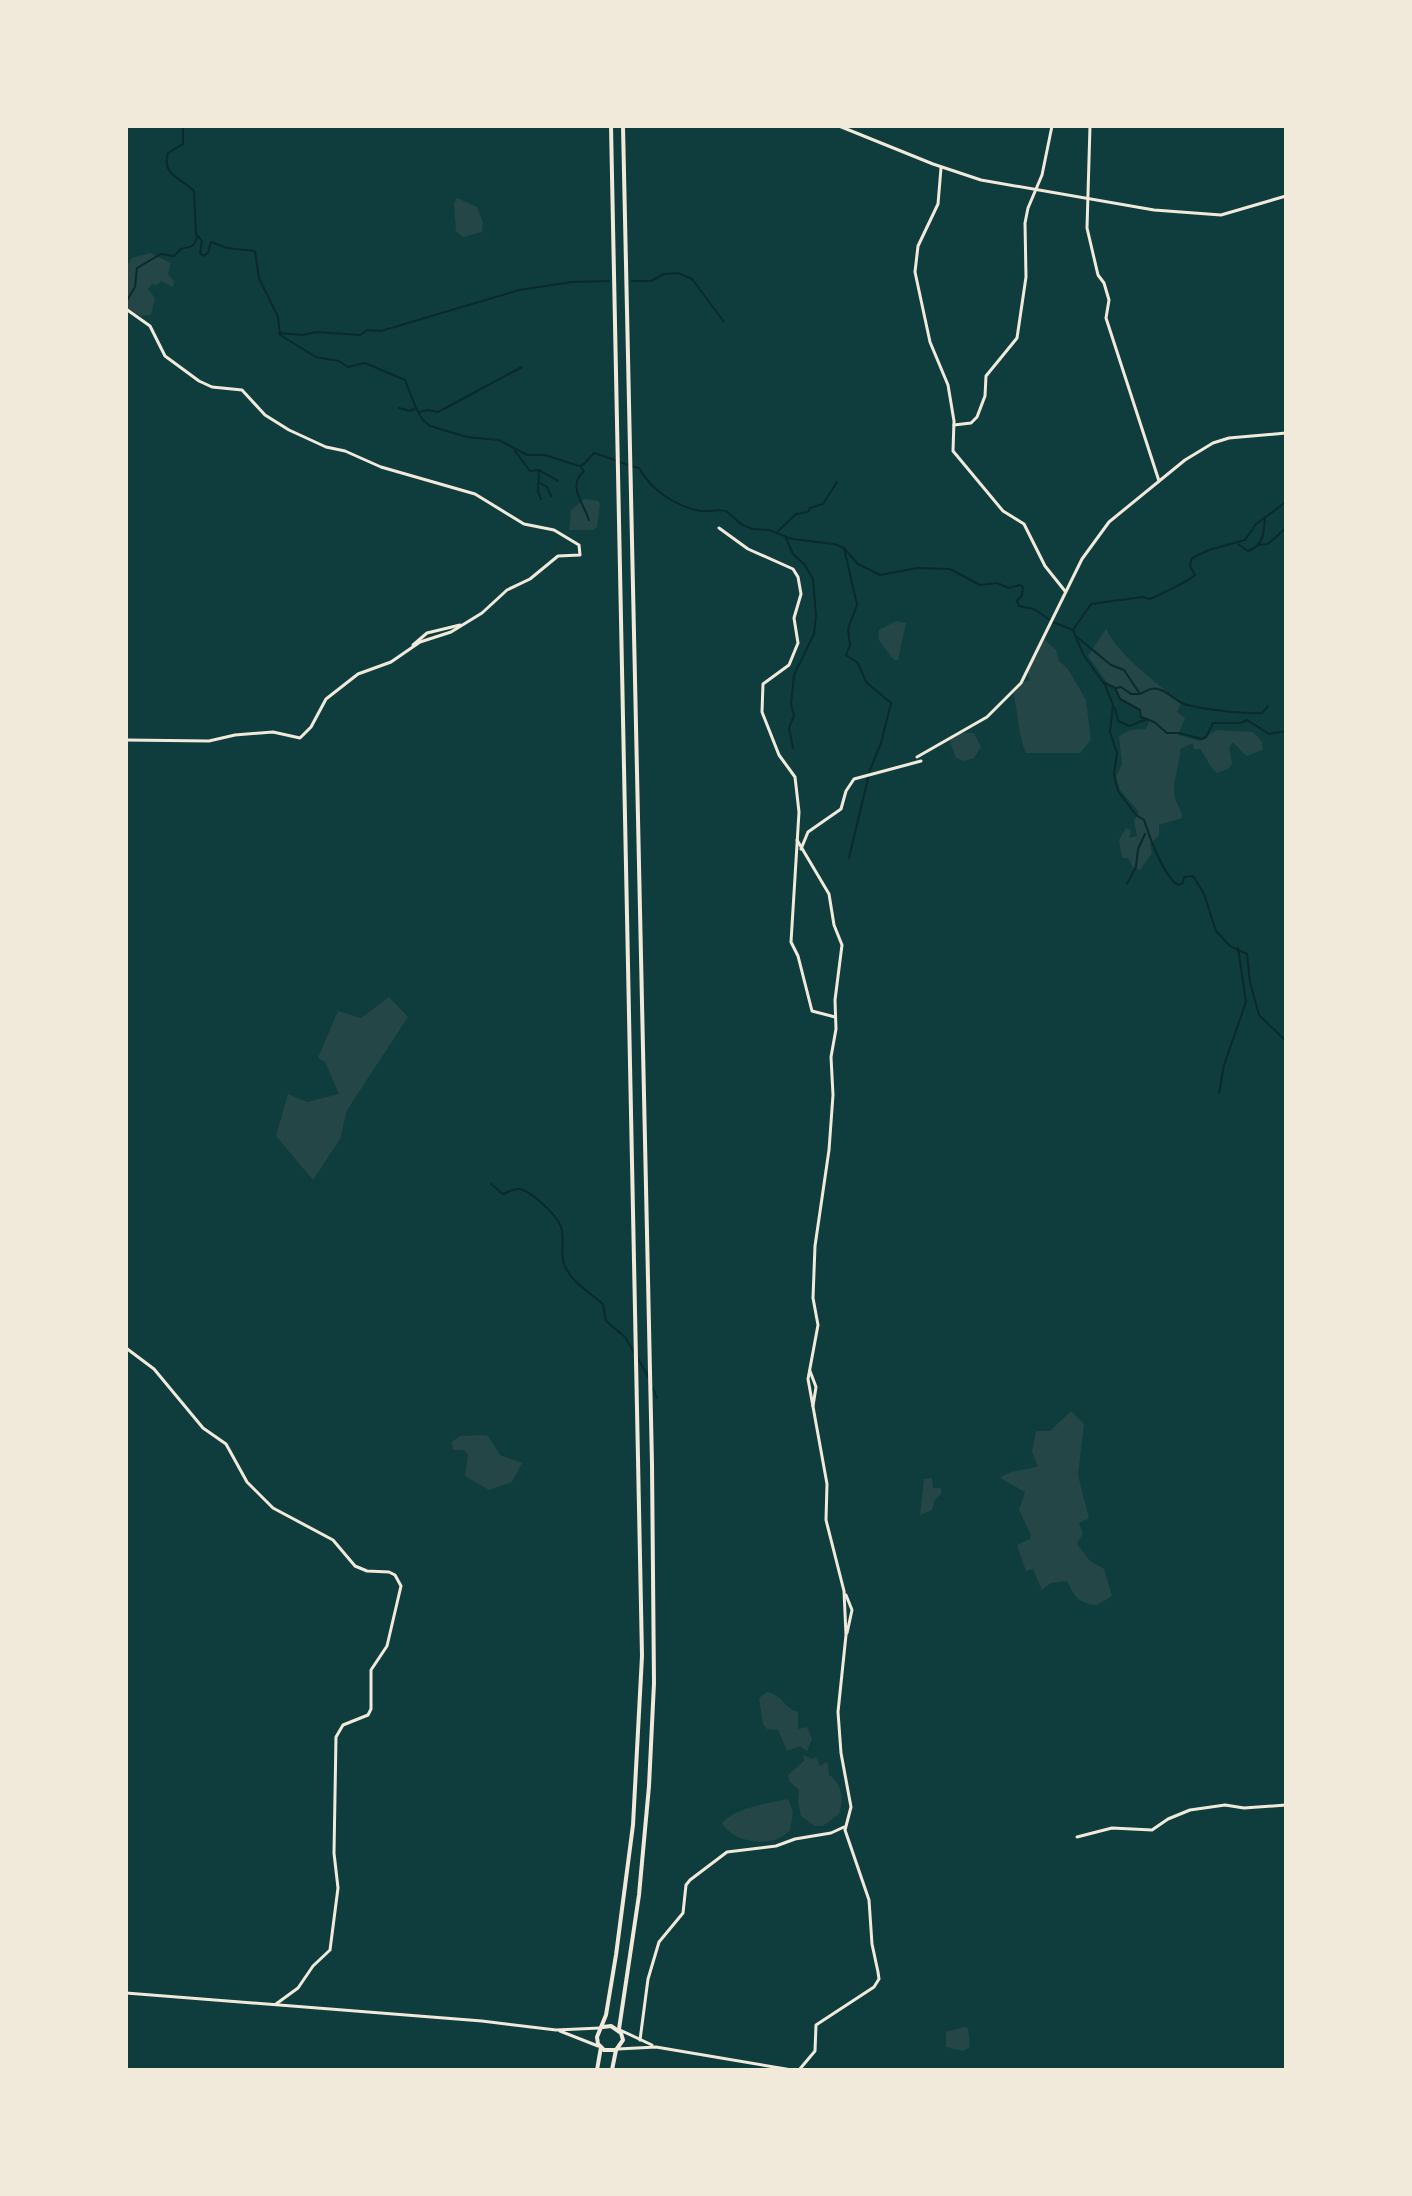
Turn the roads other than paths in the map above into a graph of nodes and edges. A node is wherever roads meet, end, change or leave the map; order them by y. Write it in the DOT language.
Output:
graph roads {
  1 [pos="611,126"];
  2 [pos="623,126"];
  3 [pos="839,126"];
  4 [pos="1052,126"];
  5 [pos="1090,126"];
  6 [pos="941,168"];
  7 [pos="1037,190"];
  8 [pos="1286,196"];
  9 [pos="1086,198"];
  10 [pos="126,309"];
  11 [pos="954,425"];
  12 [pos="1286,433"];
  13 [pos="1159,481"];
  14 [pos="719,528"];
  15 [pos="1065,591"];
  16 [pos="126,740"];
  17 [pos="917,757"];
  18 [pos="921,761"];
  19 [pos="797,840"];
  20 [pos="801,850"];
  21 [pos="795,859"];
  22 [pos="835,1017"];
  23 [pos="126,1348"];
  24 [pos="844,1591"];
  25 [pos="846,1635"];
  26 [pos="1286,1805"];
  27 [pos="846,1827"];
  28 [pos="1077,1837"];
  29 [pos="126,1993"];
  30 [pos="275,2004"];
  31 [pos="603,2027"];
  32 [pos="619,2029"];
  33 [pos="556,2030"];
  34 [pos="640,2040"];
  35 [pos="601,2047"];
  36 [pos="656,2047"];
  37 [pos="616,2050"];
  38 [pos="597,2070"];
  39 [pos="612,2070"];
  40 [pos="792,2070"];
  41 [pos="799,2070"];
  1 -- 31 [label="highway"];
  2 -- 32 [label="highway"];
  3 -- 6 [label="street"];
  4 -- 7 [label="street"];
  5 -- 9 [label="street"];
  6 -- 7 [label="street"];
  6 -- 11 [label="street"];
  7 -- 9 [label="street"];
  7 -- 11 [label="street"];
  8 -- 9 [label="street"];
  9 -- 13 [label="street"];
  10 -- 16 [label="street"];
  11 -- 15 [label="street"];
  12 -- 13 [label="street"];
  13 -- 15 [label="street"];
  14 -- 19 [label="street"];
  15 -- 17 [label="street"];
  18 -- 20 [label="street"];
  19 -- 20 [label="street"];
  19 -- 21 [label="street"];
  20 -- 21 [label="street"];
  20 -- 22 [label="street"];
  21 -- 22 [label="street"];
  22 -- 24 [label="street"];
  23 -- 30 [label="street"];
  24 -- 25 [label="street"];
  24 -- 25 [label="street"];
  25 -- 27 [label="street"];
  26 -- 28 [label="street"];
  27 -- 34 [label="street"];
  27 -- 41 [label="street"];
  29 -- 30 [label="street"];
  30 -- 33 [label="street"];
  31 -- 32 [label="highway"];
  31 -- 33 [label="street"];
  31 -- 35 [label="highway"];
  32 -- 34 [label="street"];
  32 -- 37 [label="highway"];
  33 -- 35 [label="street"];
  34 -- 36 [label="street"];
  35 -- 37 [label="highway"];
  35 -- 38 [label="highway"];
  36 -- 37 [label="street"];
  36 -- 40 [label="street"];
  37 -- 39 [label="highway"];
}
